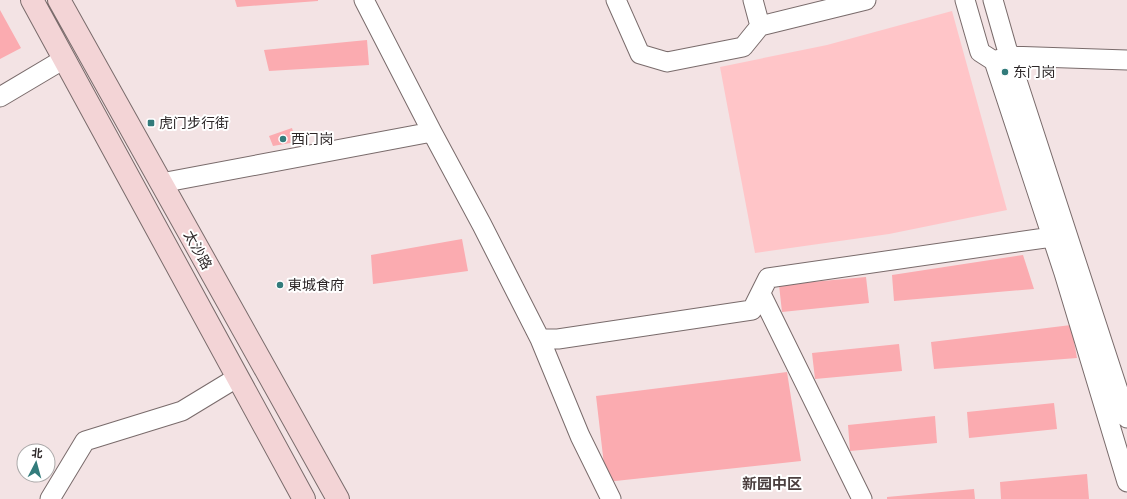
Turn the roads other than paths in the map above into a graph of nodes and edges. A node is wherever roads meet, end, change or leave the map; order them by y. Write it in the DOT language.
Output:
graph roads {
  1 [pos="32,0"];
  2 [pos="59,0"];
  3 [pos="364,0"];
  4 [pos="616,0"];
  5 [pos="753,0"];
  6 [pos="866,0"];
  7 [pos="965,0"];
  8 [pos="993,0"];
  9 [pos="760,26"];
  10 [pos="64,59"];
  11 [pos="1001,59"];
  12 [pos="1127,60"];
  13 [pos="0,97"];
  14 [pos="432,132"];
  15 [pos="161,183"];
  16 [pos="1052,237"];
  17 [pos="761,294"];
  18 [pos="540,339"];
  19 [pos="238,377"];
  20 [pos="1127,418"];
  21 [pos="1127,482"];
  22 [pos="50,499"];
  23 [pos="304,499"];
  24 [pos="338,499"];
  25 [pos="611,499"];
  26 [pos="862,499"];
  1 -- 10 [label="main road, 太沙路"];
  2 -- 15 [label="main road, 太沙路"];
  3 -- 14 [label="street"];
  4 -- 9 [label="street"];
  5 -- 9 [label="street"];
  6 -- 9 [label="street"];
  7 -- 11 [label="street"];
  8 -- 11 [label="street"];
  10 -- 13 [label="street"];
  10 -- 19 [label="main road, 太沙路"];
  11 -- 12 [label="street"];
  11 -- 16 [label="street"];
  11 -- 20 [label="street"];
  14 -- 15 [label="street"];
  14 -- 18 [label="street"];
  15 -- 24 [label="main road, 太沙路"];
  16 -- 17 [label="street"];
  16 -- 21 [label="street"];
  17 -- 18 [label="street"];
  17 -- 26 [label="street"];
  18 -- 25 [label="street"];
  19 -- 22 [label="street"];
  19 -- 23 [label="main road, 太沙路"];
}
